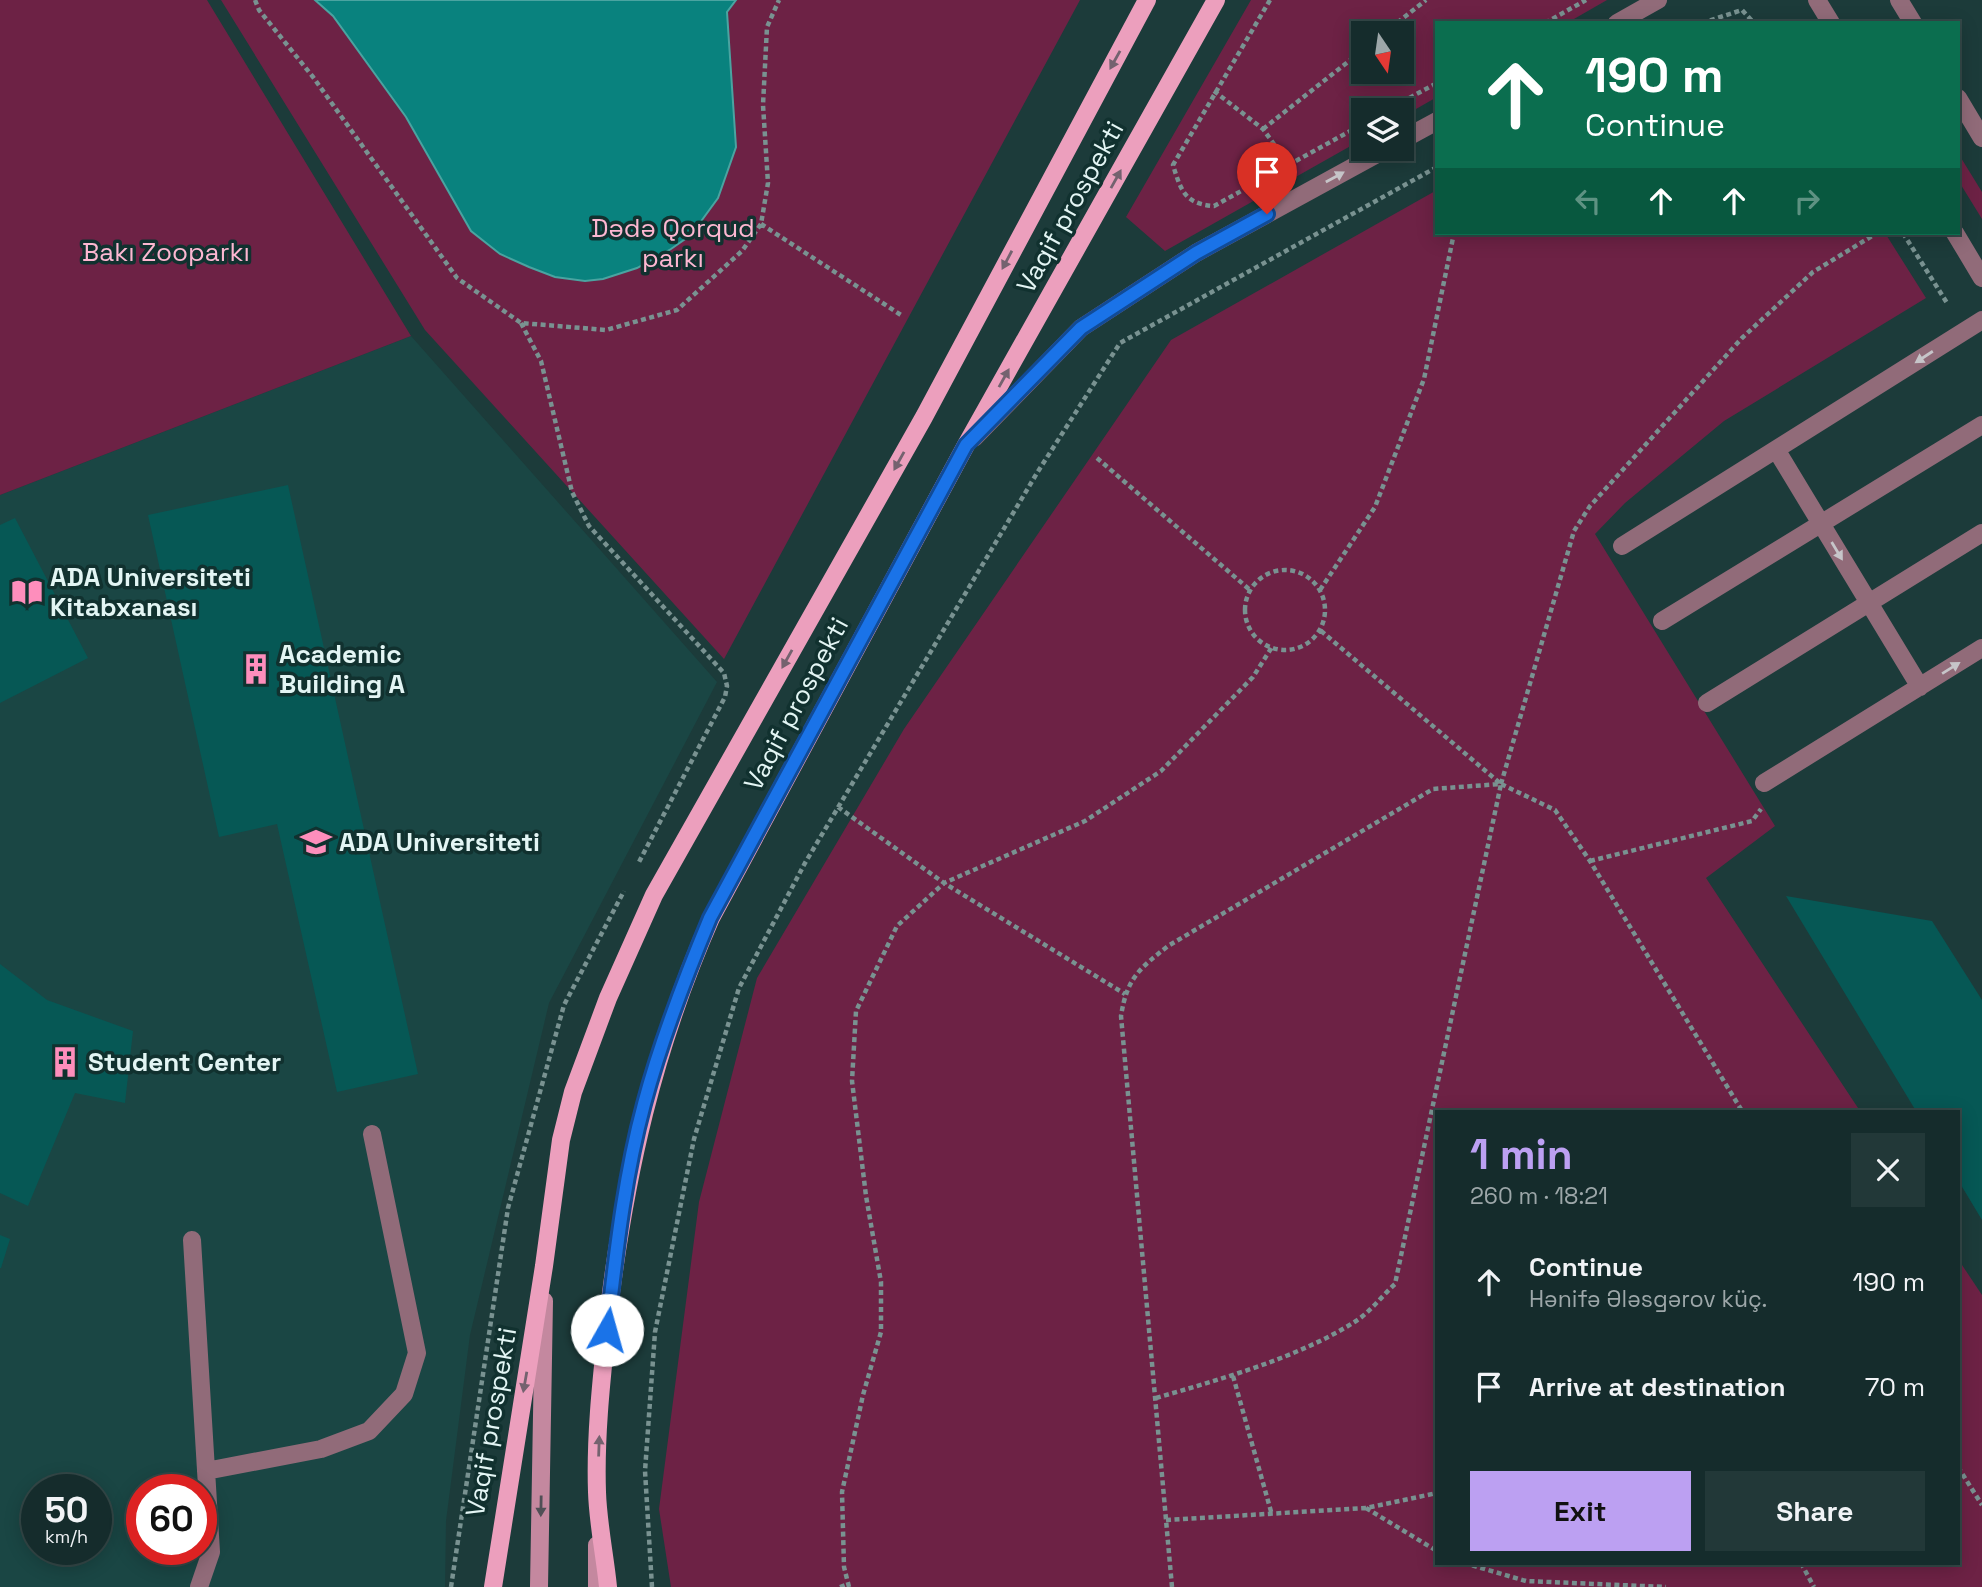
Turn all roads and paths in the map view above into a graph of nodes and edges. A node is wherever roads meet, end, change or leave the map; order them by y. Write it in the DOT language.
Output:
graph roads {
  1 [pos="255,0"];
  2 [pos="779,0"];
  3 [pos="1147,0"];
  4 [pos="1216,0"];
  5 [pos="1270,0"];
  6 [pos="1426,0"];
  7 [pos="1586,0"];
  8 [pos="1658,0"];
  9 [pos="1817,0"];
  10 [pos="1899,0"];
  11 [pos="1399,21"];
  12 [pos="1549,21"];
  13 [pos="1621,21"];
  14 [pos="1708,21"];
  15 [pos="1752,21"];
  16 [pos="1830,21"];
  17 [pos="1912,21"];
  18 [pos="1351,60"];
  19 [pos="1435,84"];
  20 [pos="1214,91"];
  21 [pos="1409,98"];
  22 [pos="1960,101"];
  23 [pos="1435,122"];
  24 [pos="1264,129"];
  25 [pos="1351,131"];
  26 [pos="1414,133"];
  27 [pos="1982,138"];
  28 [pos="1364,161"];
  29 [pos="1289,165"];
  30 [pos="1435,168"];
  31 [pos="761,224"];
  32 [pos="1454,235"];
  33 [pos="1874,235"];
  34 [pos="1904,235"];
  35 [pos="1956,235"];
  36 [pos="1982,278"];
  37 [pos="1947,303"];
  38 [pos="901,315"];
  39 [pos="1982,320"];
  40 [pos="521,323"];
  41 [pos="1982,425"];
  42 [pos="966,445"];
  43 [pos="1777,451"];
  44 [pos="1097,458"];
  45 [pos="1820,523"];
  46 [pos="1982,533"];
  47 [pos="1622,546"];
  48 [pos="1250,590"];
  49 [pos="1320,590"];
  50 [pos="1868,602"];
  51 [pos="1662,621"];
  52 [pos="1320,630"];
  53 [pos="1272,647"];
  54 [pos="1982,648"];
  55 [pos="1920,687"];
  56 [pos="725,697"];
  57 [pos="1707,703"];
  58 [pos="1765,783"];
  59 [pos="1502,785"];
  60 [pos="838,807"];
  61 [pos="1590,861"];
  62 [pos="943,883"];
  63 [pos="1125,994"];
  64 [pos="1741,1110"];
  65 [pos="372,1134"];
  66 [pos="192,1240"];
  67 [pos="544,1266"];
  68 [pos="1233,1376"];
  69 [pos="1156,1398"];
  70 [pos="1960,1469"];
  71 [pos="206,1471"];
  72 [pos="597,1493"];
  73 [pos="1435,1493"];
  74 [pos="1982,1505"];
  75 [pos="1366,1508"];
  76 [pos="1272,1515"];
  77 [pos="1166,1520"];
  78 [pos="1435,1550"];
  79 [pos="1471,1565"];
  80 [pos="1802,1565"];
  81 [pos="849,1585"];
  82 [pos="199,1587"];
  83 [pos="493,1587"];
  84 [pos="539,1587"];
  85 [pos="597,1587"];
  86 [pos="608,1587"];
  87 [pos="652,1587"];
  88 [pos="840,1587"];
  89 [pos="1172,1587"];
  90 [pos="1666,1587"];
  91 [pos="1814,1587"];
  1 -- 40 [label="path"];
  2 -- 31 [label="path"];
  3 -- 67 [label="main road, Vaqif prospekti, one-way"];
  42 -- 4 [label="main road, Vaqif prospekti, one-way"];
  5 -- 20 [label="path"];
  6 -- 11 [label="path"];
  7 -- 12 [label="path"];
  8 -- 13 [label="street"];
  9 -- 16 [label="street"];
  10 -- 17 [label="street"];
  14 -- 15 [label="path"];
  18 -- 24 [label="path"];
  19 -- 21 [label="path"];
  20 -- 24 [label="path"];
  20 -- 29 [label="path"];
  22 -- 27 [label="street"];
  23 -- 26 [label="street"];
  24 -- 29 [label="path"];
  25 -- 29 [label="path"];
  42 -- 28 [label="street, one-way"];
  30 -- 60 [label="path"];
  31 -- 38 [label="path"];
  31 -- 40 [label="path"];
  32 -- 49 [label="path"];
  33 -- 59 [label="path"];
  34 -- 37 [label="path"];
  35 -- 36 [label="street"];
  39 -- 43 [label="street, one-way"];
  40 -- 56 [label="path"];
  41 -- 45 [label="street"];
  72 -- 42 [label="main road, Vaqif prospekti, one-way"];
  43 -- 45 [label="street"];
  43 -- 47 [label="street"];
  44 -- 48 [label="path"];
  45 -- 50 [label="street, one-way"];
  45 -- 51 [label="street"];
  46 -- 50 [label="street"];
  48 -- 49 [label="path"];
  48 -- 53 [label="path"];
  49 -- 52 [label="path"];
  50 -- 55 [label="street"];
  50 -- 57 [label="street"];
  52 -- 53 [label="path"];
  52 -- 59 [label="path"];
  53 -- 62 [label="path"];
  55 -- 54 [label="street, one-way"];
  55 -- 58 [label="street"];
  58 -- 61 [label="path"];
  59 -- 61 [label="path"];
  59 -- 63 [label="path"];
  59 -- 68 [label="path"];
  60 -- 62 [label="path"];
  60 -- 87 [label="path"];
  61 -- 64 [label="path"];
  62 -- 63 [label="path"];
  62 -- 81 [label="path"];
  63 -- 69 [label="path"];
  65 -- 71 [label="street"];
  66 -- 71 [label="street"];
  67 -- 83 [label="main road, Vaqif prospekti, one-way"];
  67 -- 84 [label="main road, Vaqif prospekti, one-way"];
  68 -- 69 [label="path"];
  68 -- 76 [label="path"];
  69 -- 77 [label="path"];
  70 -- 74 [label="path"];
  71 -- 82 [label="street"];
  72 -- 85 [label="main road, Vaqif prospekti"];
  72 -- 86 [label="main road, Vaqif prospekti"];
  73 -- 75 [label="path"];
  75 -- 76 [label="path"];
  75 -- 78 [label="path"];
  76 -- 77 [label="path"];
  77 -- 89 [label="path"];
  79 -- 90 [label="path"];
  80 -- 91 [label="path"];
  81 -- 88 [label="path"];
}
